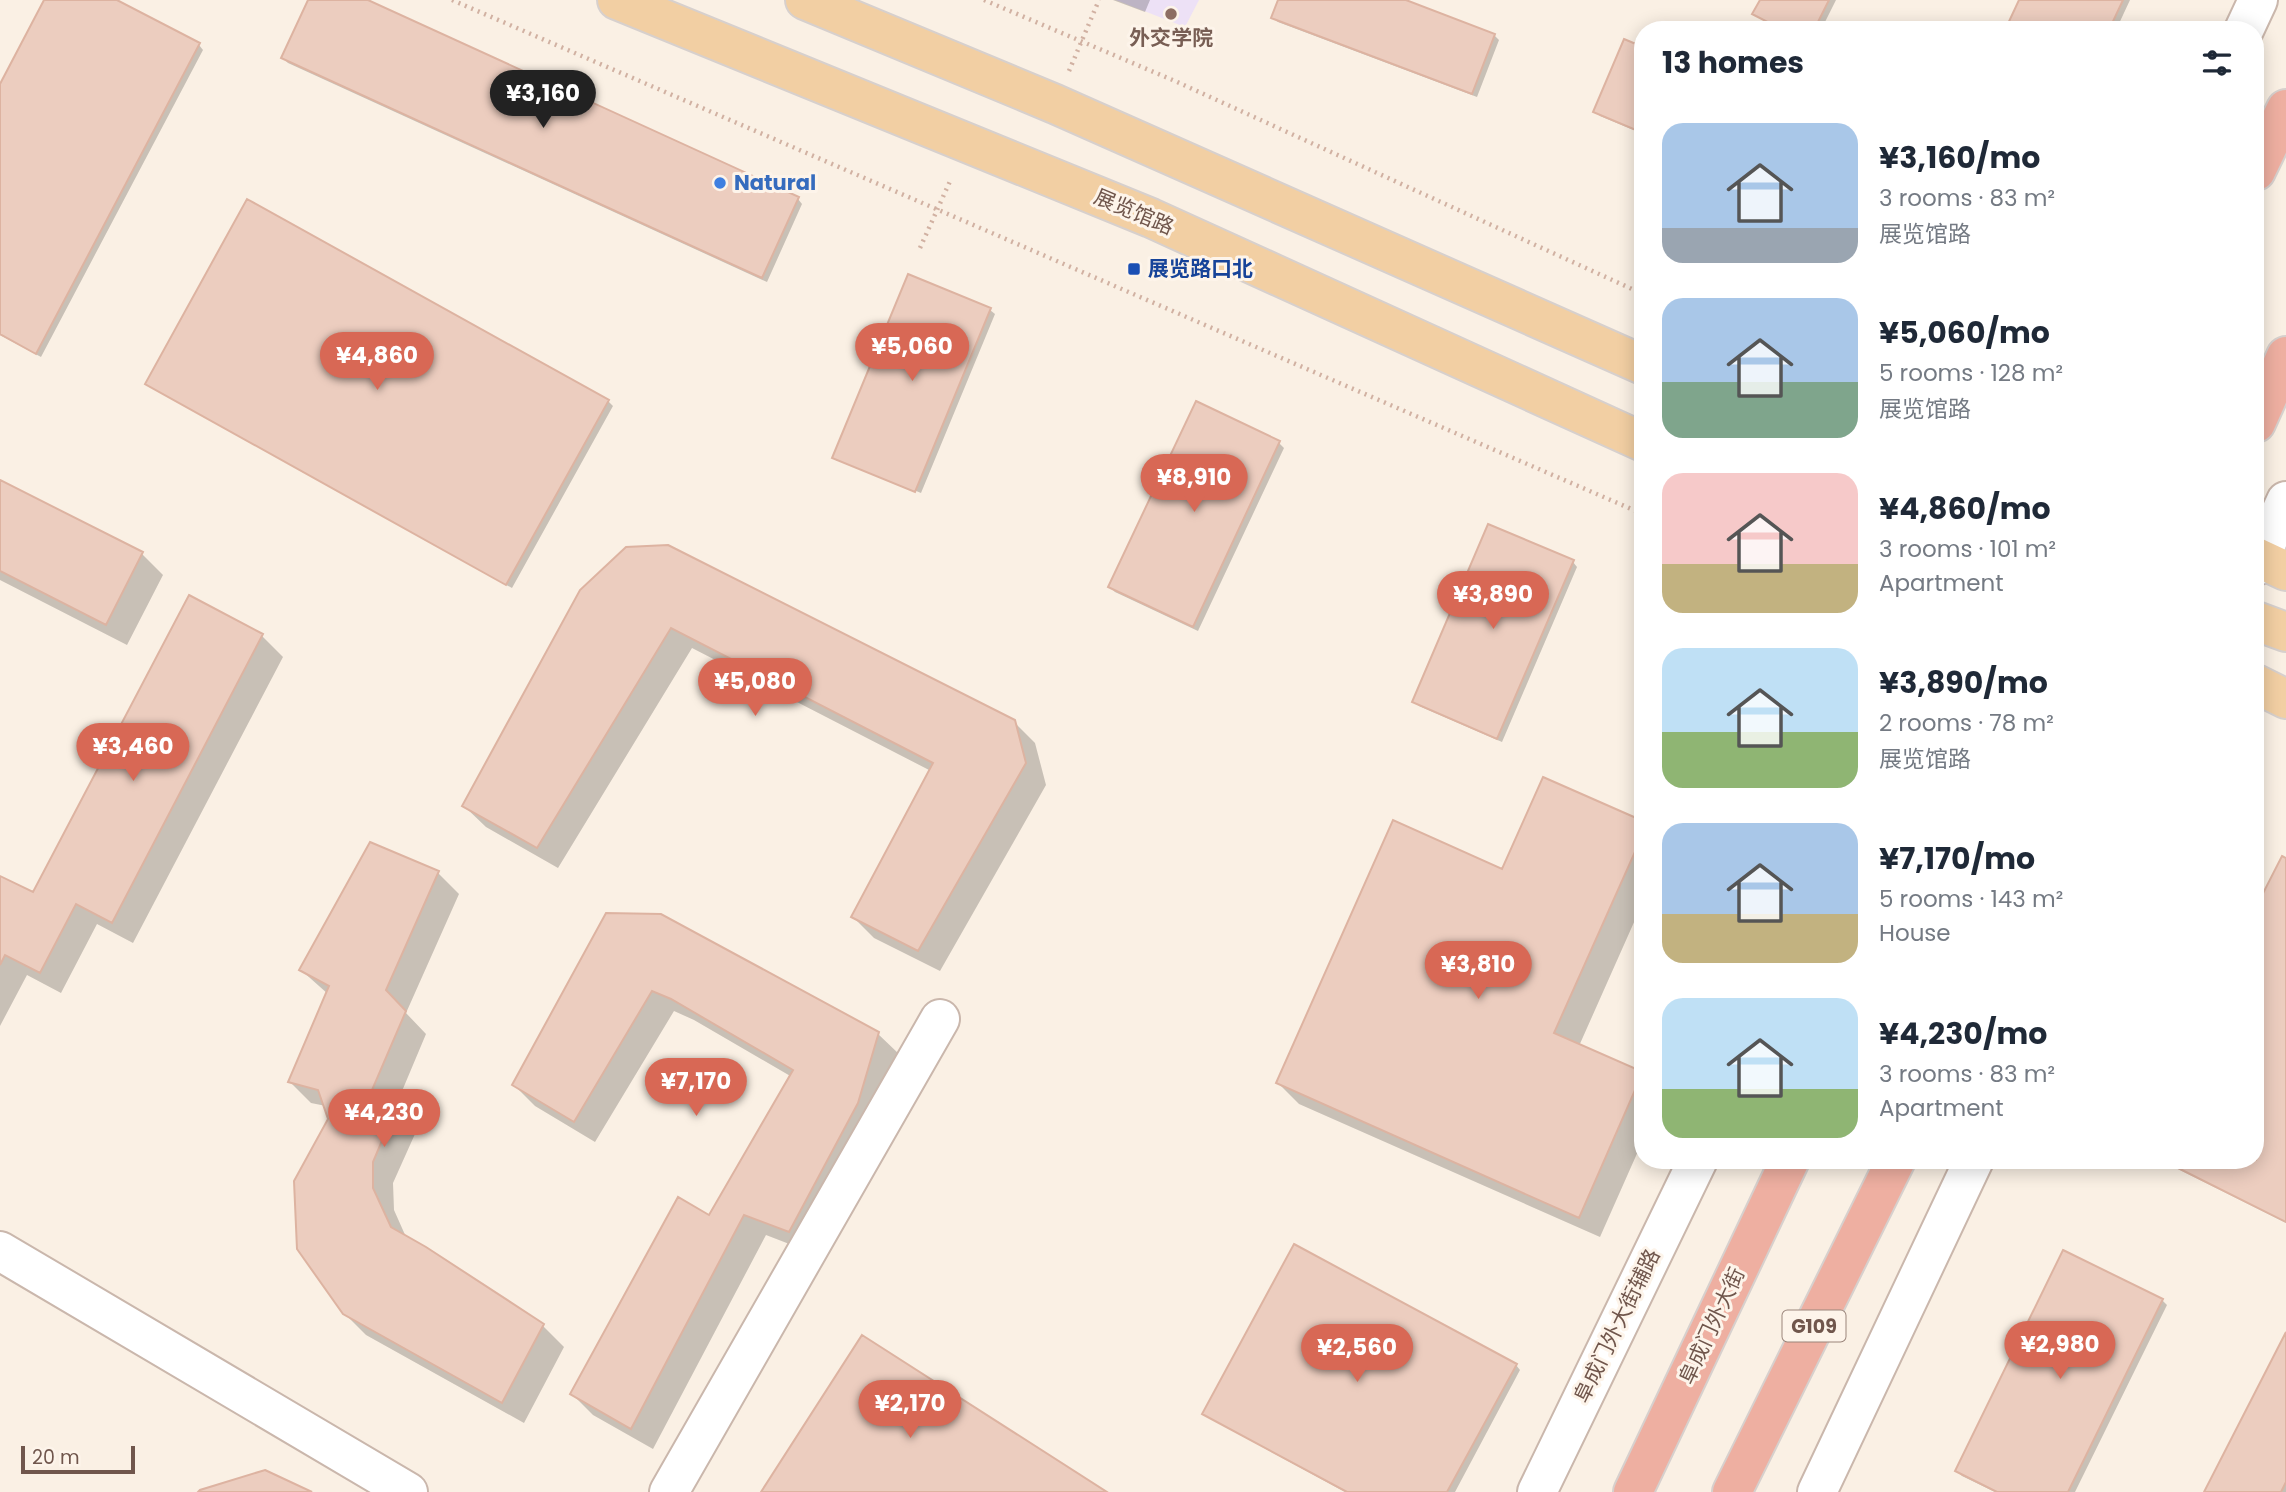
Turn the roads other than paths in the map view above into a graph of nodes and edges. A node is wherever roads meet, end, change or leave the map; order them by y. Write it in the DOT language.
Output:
graph roads {
  1 [pos="617,0"];
  2 [pos="805,0"];
  3 [pos="2258,0"];
  4 [pos="2248,21"];
  5 [pos="2286,109"];
  6 [pos="2264,154"];
  7 [pos="2286,356"];
  8 [pos="1634,361"];
  9 [pos="2264,405"];
  10 [pos="1634,438"];
  11 [pos="2286,500"];
  12 [pos="2264,563"];
  13 [pos="2264,624"];
  14 [pos="2286,632"];
  15 [pos="2264,688"];
  16 [pos="2286,699"];
  17 [pos="940,1018"];
  18 [pos="1694,1169"];
  19 [pos="1786,1169"];
  20 [pos="1892,1169"];
  21 [pos="1970,1169"];
  22 [pos="0,1251"];
  23 [pos="408,1492"];
  24 [pos="669,1492"];
  25 [pos="1537,1492"];
  26 [pos="1633,1492"];
  27 [pos="1732,1492"];
  28 [pos="1817,1492"];
  1 -- 10 [label="main road, 展览馆路"];
  2 -- 8 [label="main road"];
  3 -- 4 [label="street"];
  5 -- 6 [label="highway"];
  7 -- 9 [label="highway"];
  11 -- 12 [label="street"];
  13 -- 14 [label="main road"];
  15 -- 16 [label="main road"];
  17 -- 24 [label="street"];
  18 -- 25 [label="street, 阜成门外大街辅路"];
  19 -- 26 [label="highway, 阜成门外大街"];
  20 -- 27 [label="highway, G109"];
  21 -- 28 [label="street"];
  22 -- 23 [label="street"];
}
